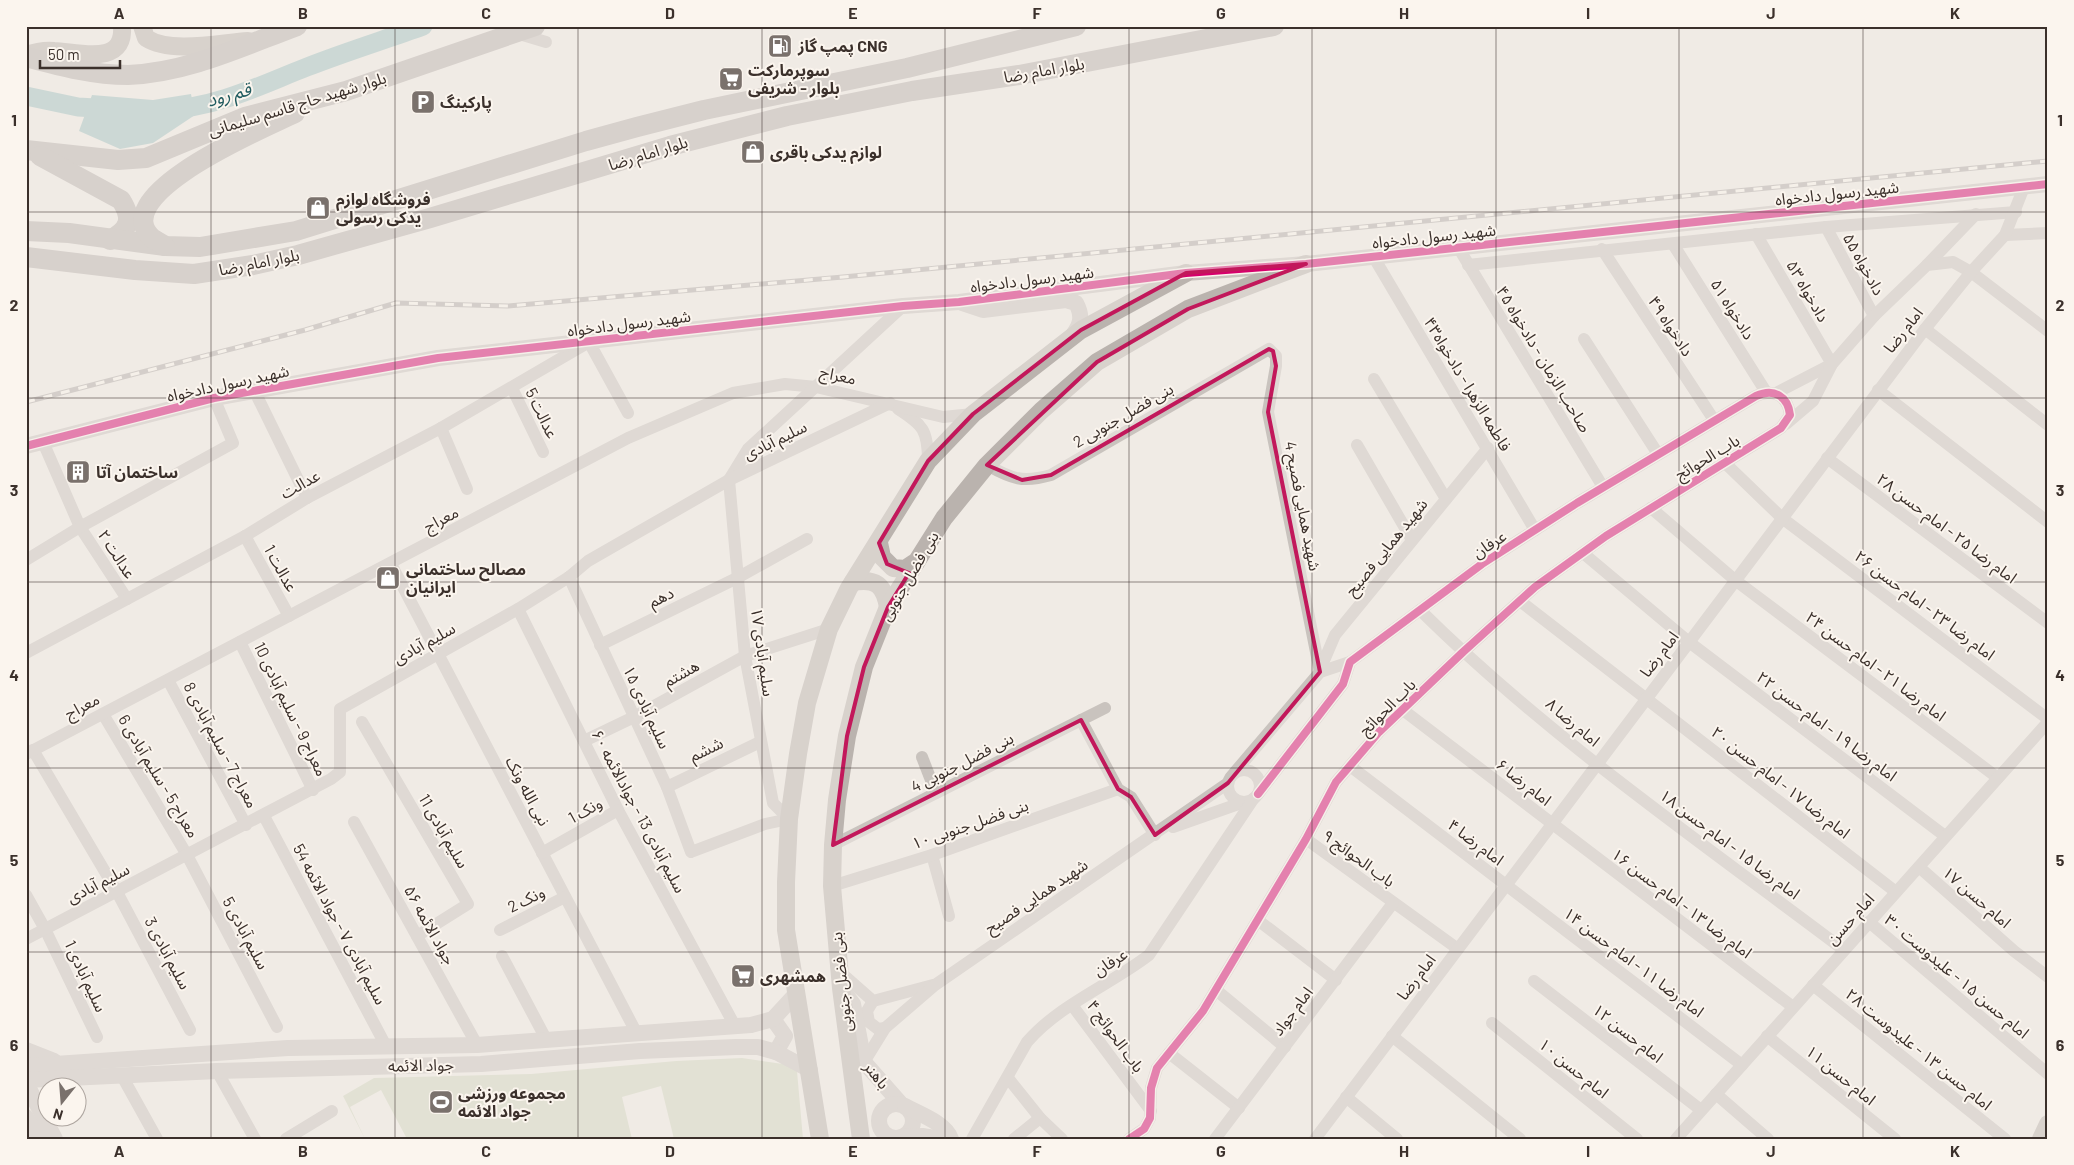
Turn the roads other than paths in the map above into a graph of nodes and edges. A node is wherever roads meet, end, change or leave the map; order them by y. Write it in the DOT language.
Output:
graph roads {
  1 [pos="122,26"];
  2 [pos="142,26"];
  3 [pos="298,26"];
  4 [pos="1076,26"];
  5 [pos="1274,26"];
  6 [pos="1049,30"];
  7 [pos="541,34"];
  8 [pos="259,40"];
  9 [pos="26,56"];
  10 [pos="336,93"];
  11 [pos="29,149"];
  12 [pos="2048,184"];
  13 [pos="2024,187"];
  14 [pos="2016,212"];
  15 [pos="1976,214"];
  16 [pos="1826,227"];
  17 [pos="26,231"];
  18 [pos="2048,233"];
  19 [pos="1756,234"];
  20 [pos="2005,235"];
  21 [pos="110,240"];
  22 [pos="1673,244"];
  23 [pos="165,246"];
  24 [pos="1458,247"];
  25 [pos="1602,249"];
  26 [pos="1373,256"];
  27 [pos="26,257"];
  28 [pos="1306,264"];
  29 [pos="1468,265"];
  30 [pos="1927,265"];
  31 [pos="1970,272"];
  32 [pos="1186,273"];
  33 [pos="959,302"];
  34 [pos="903,306"];
  35 [pos="1874,316"];
  36 [pos="1924,329"];
  37 [pos="2048,331"];
  38 [pos="1584,339"];
  39 [pos="1068,340"];
  40 [pos="589,342"];
  41 [pos="1269,348"];
  42 [pos="1832,364"];
  43 [pos="1374,379"];
  44 [pos="816,387"];
  45 [pos="512,388"];
  46 [pos="254,390"];
  47 [pos="1878,390"];
  48 [pos="1771,392"];
  49 [pos="214,398"];
  50 [pos="890,403"];
  51 [pos="628,413"];
  52 [pos="973,414"];
  53 [pos="1714,420"];
  54 [pos="2048,425"];
  55 [pos="440,428"];
  56 [pos="1781,428"];
  57 [pos="43,442"];
  58 [pos="1357,445"];
  59 [pos="26,446"];
  60 [pos="1488,448"];
  61 [pos="543,452"];
  62 [pos="1658,454"];
  63 [pos="1827,458"];
  64 [pos="928,461"];
  65 [pos="1725,463"];
  66 [pos="987,465"];
  67 [pos="729,480"];
  68 [pos="1603,487"];
  69 [pos="467,489"];
  70 [pos="307,498"];
  71 [pos="1446,499"];
  72 [pos="1651,508"];
  73 [pos="1782,518"];
  74 [pos="2048,522"];
  75 [pos="80,527"];
  76 [pos="1535,530"];
  77 [pos="245,536"];
  78 [pos="807,539"];
  79 [pos="1412,540"];
  80 [pos="879,542"];
  81 [pos="1583,553"];
  82 [pos="26,560"];
  83 [pos="914,563"];
  84 [pos="391,564"];
  85 [pos="569,578"];
  86 [pos="737,578"];
  87 [pos="1735,580"];
  88 [pos="853,582"];
  89 [pos="127,599"];
  90 [pos="1520,602"];
  91 [pos="888,607"];
  92 [pos="518,609"];
  93 [pos="1420,610"];
  94 [pos="289,616"];
  95 [pos="2048,623"];
  96 [pos="829,629"];
  97 [pos="240,642"];
  98 [pos="1689,642"];
  99 [pos="600,645"];
  100 [pos="1463,652"];
  101 [pos="26,653"];
  102 [pos="438,653"];
  103 [pos="745,656"];
  104 [pos="1350,662"];
  105 [pos="1320,672"];
  106 [pos="168,680"];
  107 [pos="1646,699"];
  108 [pos="1105,708"];
  109 [pos="1403,710"];
  110 [pos="103,714"];
  111 [pos="634,717"];
  112 [pos="1081,720"];
  113 [pos="2048,720"];
  114 [pos="362,722"];
  115 [pos="584,741"];
  116 [pos="760,742"];
  117 [pos="30,752"];
  118 [pos="922,757"];
  119 [pos="1597,763"];
  120 [pos="1350,766"];
  121 [pos="1235,772"];
  122 [pos="1998,778"];
  123 [pos="1228,783"];
  124 [pos="667,787"];
  125 [pos="313,790"];
  126 [pos="1118,790"];
  127 [pos="936,793"];
  128 [pos="1252,798"];
  129 [pos="618,810"];
  130 [pos="264,816"];
  131 [pos="790,819"];
  132 [pos="354,822"];
  133 [pos="1552,824"];
  134 [pos="246,825"];
  135 [pos="1155,834"];
  136 [pos="1946,836"];
  137 [pos="1306,840"];
  138 [pos="833,845"];
  139 [pos="542,853"];
  140 [pos="187,855"];
  141 [pos="932,855"];
  142 [pos="1919,866"];
  143 [pos="1506,885"];
  144 [pos="832,886"];
  145 [pos="117,892"];
  146 [pos="1896,892"];
  147 [pos="26,895"];
  148 [pos="565,898"];
  149 [pos="1393,903"];
  150 [pos="949,916"];
  151 [pos="1259,921"];
  152 [pos="1869,922"];
  153 [pos="45,929"];
  154 [pos="500,930"];
  155 [pos="417,936"];
  156 [pos="26,939"];
  157 [pos="1458,949"];
  158 [pos="1844,950"];
  159 [pos="502,956"];
  160 [pos="2048,977"];
  161 [pos="840,979"];
  162 [pos="1336,980"];
  163 [pos="1534,981"];
  164 [pos="936,985"];
  165 [pos="1813,985"];
  166 [pos="1216,990"];
  167 [pos="797,993"];
  168 [pos="873,1002"];
  169 [pos="1072,1005"];
  170 [pos="1793,1007"];
  171 [pos="773,1019"];
  172 [pos="1492,1023"];
  173 [pos="735,1026"];
  174 [pos="277,1027"];
  175 [pos="885,1028"];
  176 [pos="190,1030"];
  177 [pos="636,1032"];
  178 [pos="1392,1036"];
  179 [pos="1767,1036"];
  180 [pos="96,1037"];
  181 [pos="546,1040"];
  182 [pos="477,1045"];
  183 [pos="1285,1047"];
  184 [pos="387,1048"];
  185 [pos="26,1050"];
  186 [pos="776,1052"];
  187 [pos="1169,1053"];
  188 [pos="864,1062"];
  189 [pos="60,1063"];
  190 [pos="1742,1065"];
  191 [pos="26,1066"];
  192 [pos="216,1070"];
  193 [pos="810,1070"];
  194 [pos="2048,1074"];
  195 [pos="122,1076"];
  196 [pos="71,1077"];
  197 [pos="1008,1078"];
  198 [pos="26,1081"];
  199 [pos="1716,1094"];
  200 [pos="1346,1097"];
  201 [pos="903,1105"];
  202 [pos="38,1107"];
  203 [pos="1239,1108"];
  204 [pos="1701,1110"];
  205 [pos="332,1111"];
  206 [pos="1151,1111"];
  207 [pos="26,1118"];
  208 [pos="1040,1118"];
  209 [pos="2048,1124"];
  210 [pos="49,1128"];
  211 [pos="896,1138"];
  212 [pos="38,1139"];
  213 [pos="55,1139"];
  214 [pos="157,1139"];
  215 [pos="255,1139"];
  216 [pos="286,1139"];
  217 [pos="820,1139"];
  218 [pos="861,1139"];
  219 [pos="942,1139"];
  220 [pos="951,1139"];
  221 [pos="972,1139"];
  222 [pos="1014,1139"];
  223 [pos="1062,1139"];
  224 [pos="1129,1139"];
  225 [pos="1215,1139"];
  226 [pos="1314,1139"];
  227 [pos="1397,1139"];
  228 [pos="1520,1139"];
  229 [pos="1637,1139"];
  230 [pos="1676,1139"];
  231 [pos="1768,1139"];
  232 [pos="1895,1139"];
  233 [pos="2005,1139"];
  234 [pos="2041,1139"];
  1 -- 9 [label="main road"];
  2 -- 8 [label="main road"];
  3 -- 8 [label="main road"];
  4 -- 6 [label="main road, بلوار امام رضا"];
  5 -- 27 [label="main road, بلوار امام رضا"];
  6 -- 23 [label="main road, بلوار امام رضا"];
  7 -- 10 [label="main road, بلوار شهید حاج قاسم سلیمانی"];
  8 -- 9 [label="main road"];
  10 -- 11 [label="main road, بلوار شهید حاج قاسم سلیمانی"];
  10 -- 23 [label="main road"];
  11 -- 21 [label="main road"];
  12 -- 13 [label="street, شهید رسول دادخواه"];
  13 -- 14 [label="street, امام رضا"];
  13 -- 24 [label="street, شهید رسول دادخواه"];
  14 -- 15 [label="street"];
  14 -- 20 [label="street, امام رضا"];
  15 -- 16 [label="street"];
  15 -- 30 [label="street, باب الحوائج"];
  16 -- 19 [label="street"];
  16 -- 35 [label="street, دادخواه ۵۵"];
  17 -- 21 [label="main road, بلوار امام رضا"];
  18 -- 20 [label="street"];
  19 -- 22 [label="street"];
  19 -- 42 [label="street, دادخواه ۵۳"];
  20 -- 31 [label="street, امام رضا"];
  21 -- 23 [label="main road, بلوار امام رضا"];
  22 -- 25 [label="street"];
  22 -- 48 [label="street, دادخواه ۵۱"];
  24 -- 26 [label="street, شهید رسول دادخواه"];
  24 -- 29 [label="street, صاحب الزمان - دادخواه ۴۵"];
  25 -- 29 [label="street"];
  25 -- 53 [label="street, دادخواه ۴۹"];
  26 -- 28 [label="street, شهید رسول دادخواه"];
  26 -- 60 [label="street, فاطمه الزهرا - دادخواه۴۳"];
  28 -- 32 [label="street, شهید رسول دادخواه"];
  28 -- 66 [label="main road, بنی فضل جنوبی"];
  29 -- 68 [label="street, صاحب الزمان - دادخواه ۴۵"];
  30 -- 31 [label="street"];
  30 -- 35 [label="street, باب الحوائج"];
  31 -- 36 [label="street, امام رضا"];
  31 -- 37 [label="street"];
  32 -- 33 [label="street, شهید رسول دادخواه"];
  32 -- 39 [label="main road"];
  33 -- 34 [label="street, شهید رسول دادخواه"];
  33 -- 39 [label="street"];
  34 -- 40 [label="street, شهید رسول دادخواه"];
  34 -- 44 [label="street"];
  35 -- 42 [label="street, باب الحوائج"];
  36 -- 47 [label="street, امام رضا"];
  36 -- 54 [label="street"];
  38 -- 62 [label="street"];
  39 -- 52 [label="main road"];
  40 -- 45 [label="street, عدالت"];
  40 -- 46 [label="street, شهید رسول دادخواه"];
  40 -- 51 [label="street"];
  41 -- 66 [label="street, بنی فضل جنوبی 2"];
  41 -- 105 [label="street, شهید همایی فصیح 4"];
  42 -- 48 [label="street, عرفان"];
  42 -- 56 [label="street, باب الحوائج"];
  43 -- 71 [label="street"];
  44 -- 50 [label="street, معراج"];
  44 -- 67 [label="street"];
  44 -- 84 [label="street, معراج"];
  45 -- 55 [label="street, عدالت"];
  45 -- 61 [label="street, عدالت 5"];
  46 -- 49 [label="street, شهید رسول دادخواه"];
  46 -- 70 [label="street"];
  47 -- 63 [label="street, امام رضا"];
  47 -- 74 [label="street"];
  48 -- 53 [label="street, عرفان"];
  48 -- 56 [label="street"];
  49 -- 57 [label="street, شهید رسول دادخواه"];
  49 -- 75 [label="street"];
  50 -- 52 [label="street, معراج"];
  50 -- 64 [label="street, معراج"];
  50 -- 67 [label="street, سلیم آبادی"];
  52 -- 64 [label="main road"];
  53 -- 62 [label="street, عرفان"];
  55 -- 69 [label="street"];
  55 -- 70 [label="street, عدالت"];
  56 -- 65 [label="street, باب الحوائج"];
  57 -- 59 [label="street, شهید رسول دادخواه"];
  57 -- 75 [label="street, عدالت ۲"];
  58 -- 79 [label="street"];
  60 -- 71 [label="street, شهید همایی فصیح"];
  60 -- 76 [label="street, فاطمه الزهرا - دادخواه۴۳"];
  62 -- 68 [label="street, عرفان"];
  63 -- 73 [label="street, امام رضا"];
  63 -- 95 [label="street, امام رضا ۲۵ - امام حسن ۲۸"];
  64 -- 80 [label="main road"];
  65 -- 72 [label="street, باب الحوائج"];
  65 -- 73 [label="street, امام رضا ۲۳ - امام حسن ۲۶"];
  66 -- 83 [label="main road, بنی فضل جنوبی"];
  67 -- 85 [label="street, سلیم آبادی"];
  67 -- 86 [label="street, سلیم آبادی ۱۷"];
  68 -- 76 [label="street, عرفان"];
  70 -- 77 [label="street, عدالت"];
  71 -- 79 [label="street, شهید همایی فصیح"];
  72 -- 81 [label="street, باب الحوائج"];
  72 -- 87 [label="street, امام رضا ۲۱ - امام حسن ۲۴"];
  73 -- 87 [label="street, امام رضا"];
  73 -- 113 [label="street, امام رضا ۲۳ - امام حسن ۲۶"];
  75 -- 82 [label="street"];
  75 -- 89 [label="street, عدالت ۲"];
  76 -- 93 [label="street, عرفان"];
  77 -- 89 [label="street, عدالت"];
  77 -- 94 [label="street, عدالت 1"];
  78 -- 86 [label="street, دهم"];
  79 -- 105 [label="street, شهید همایی فصیح"];
  80 -- 83 [label="main road"];
  80 -- 88 [label="main road"];
  81 -- 90 [label="street, باب الحوائج"];
  81 -- 98 [label="street, امام رضا ۱۹ - امام حسن ۲۲"];
  83 -- 91 [label="main road, بنی فضل جنوبی"];
  84 -- 94 [label="street, معراج"];
  84 -- 102 [label="street, نبی الله ونک"];
  85 -- 92 [label="street, سلیم آبادی"];
  85 -- 99 [label="street, سلیم آبادی ۱۵"];
  86 -- 99 [label="street, دهم"];
  86 -- 103 [label="street, سلیم آبادی ۱۷"];
  87 -- 98 [label="street, امام رضا"];
  87 -- 122 [label="street, امام رضا ۲۱ - امام حسن ۲۴"];
  88 -- 91 [label="main road"];
  88 -- 96 [label="main road"];
  89 -- 101 [label="street, عدالت"];
  90 -- 100 [label="street, باب الحوائج"];
  90 -- 107 [label="street, امام رضا ۱۷ - امام حسن ۲۰"];
  91 -- 138 [label="main road, بنی فضل جنوبی"];
  92 -- 102 [label="street, سلیم آبادی"];
  92 -- 115 [label="street, سلیم آبادی 13 - جوادالائمه ۶۰"];
  93 -- 100 [label="street, امام رضا ۸"];
  93 -- 104 [label="street, عرفان"];
  94 -- 97 [label="street, معراج"];
  96 -- 103 [label="street, هشتم"];
  96 -- 131 [label="main road"];
  97 -- 106 [label="street, معراج"];
  97 -- 125 [label="street, معراج 9 - سلیم آبادی 10"];
  98 -- 107 [label="street, امام رضا"];
  98 -- 136 [label="street, امام رضا ۱۹ - امام حسن ۲۲"];
  99 -- 111 [label="street, سلیم آبادی ۱۵"];
  100 -- 109 [label="street, باب الحوائج"];
  100 -- 119 [label="street, امام رضا ۸"];
  102 -- 125 [label="street, سلیم آبادی"];
  102 -- 139 [label="street, نبی الله ونک"];
  103 -- 111 [label="street, هشتم"];
  103 -- 116 [label="street, سلیم آبادی ۱۷"];
  104 -- 105 [label="street"];
  104 -- 128 [label="street, عرفان"];
  105 -- 121 [label="street"];
  106 -- 110 [label="street, معراج"];
  106 -- 134 [label="street, معراج 7 - سلیم آبادی 8"];
  107 -- 119 [label="street, امام رضا"];
  107 -- 146 [label="street, امام رضا ۱۷ - امام حسن ۲۰"];
  108 -- 112 [label="street, بنی فضل جنوبی 4"];
  109 -- 120 [label="street, باب الحوائج"];
  109 -- 133 [label="street, امام رضا ۶"];
  110 -- 117 [label="street, معراج"];
  110 -- 140 [label="street, معراج 5 - سلیم آبادی 6"];
  111 -- 115 [label="street, هشتم"];
  111 -- 124 [label="street, سلیم آبادی ۱۵"];
  112 -- 126 [label="street"];
  112 -- 127 [label="street, بنی فضل جنوبی 4"];
  113 -- 122 [label="street, امام حسن"];
  114 -- 155 [label="street, سلیم آبادی 11"];
  115 -- 129 [label="street, سلیم آبادی 13 - جوادالائمه ۶۰"];
  116 -- 124 [label="street, ششم"];
  116 -- 131 [label="street, سلیم آبادی ۱۷"];
  117 -- 145 [label="street, سلیم آبادی 3"];
  118 -- 127 [label="street"];
  119 -- 133 [label="street, امام رضا"];
  119 -- 158 [label="street, امام رضا ۱۵ - امام حسن ۱۸"];
  120 -- 137 [label="street, باب الحوائج"];
  120 -- 143 [label="street, امام رضا ۴"];
  121 -- 123 [label="street"];
  121 -- 128 [label="street"];
  122 -- 136 [label="street, امام حسن"];
  123 -- 128 [label="street"];
  123 -- 135 [label="street, شهید همایی فصیح"];
  124 -- 131 [label="street, سلیم آبادی ۱۵"];
  125 -- 130 [label="street, سلیم آبادی"];
  126 -- 135 [label="street"];
  126 -- 141 [label="street, بنی فضل جنوبی ۱۰"];
  127 -- 138 [label="street, بنی فضل جنوبی 4"];
  128 -- 135 [label="street, شهید همایی فصیح"];
  128 -- 169 [label="street, عرفان"];
  129 -- 139 [label="street, ونک 1"];
  129 -- 173 [label="street, سلیم آبادی 13 - جوادالائمه ۶۰"];
  130 -- 134 [label="street, سلیم آبادی"];
  130 -- 184 [label="street, سلیم آبادی ۷ - جواد الائمه 54"];
  131 -- 167 [label="main road"];
  132 -- 155 [label="street, جواد الائمه ۵۶"];
  133 -- 143 [label="street, امام رضا"];
  133 -- 170 [label="street, امام رضا ۱۳ - امام حسن ۱۶"];
  134 -- 140 [label="street, سلیم آبادی"];
  135 -- 164 [label="street, شهید همایی فصیح"];
  136 -- 142 [label="street, امام حسن"];
  137 -- 149 [label="street, باب الحوائج ۹"];
  137 -- 151 [label="street, باب الحوائج"];
  138 -- 144 [label="main road, بنی فضل جنوبی"];
  139 -- 148 [label="street, نبی الله ونک"];
  140 -- 145 [label="street, سلیم آبادی"];
  140 -- 174 [label="street, سلیم آبادی 5"];
  141 -- 144 [label="street, بنی فضل جنوبی ۱۰"];
  141 -- 150 [label="street"];
  142 -- 146 [label="street, امام حسن"];
  142 -- 160 [label="street, امام حسن ۱۷"];
  143 -- 157 [label="street, امام رضا"];
  143 -- 190 [label="street, امام رضا ۱۱ - امام حسن ۱۴"];
  144 -- 161 [label="main road, بنی فضل جنوبی"];
  145 -- 153 [label="street, سلیم آبادی"];
  145 -- 176 [label="street, سلیم آبادی 3"];
  146 -- 152 [label="street, امام حسن"];
  147 -- 153 [label="street, سلیم آبادی 1"];
  148 -- 154 [label="street, ونک 2"];
  148 -- 177 [label="street, نبی الله ونک"];
  149 -- 157 [label="street, باب الحوائج ۹"];
  149 -- 162 [label="street, امام جواد"];
  151 -- 162 [label="street"];
  151 -- 166 [label="street, باب الحوائج"];
  152 -- 158 [label="street, امام حسن"];
  152 -- 194 [label="street, امام حسن ۱۵ - علیدوست ۳۰"];
  153 -- 156 [label="street, سلیم آبادی"];
  153 -- 180 [label="street, سلیم آبادی 1"];
  155 -- 182 [label="street, جواد الائمه ۵۶"];
  157 -- 178 [label="street, امام رضا"];
  158 -- 165 [label="street, امام حسن"];
  159 -- 181 [label="street"];
  161 -- 168 [label="street"];
  161 -- 188 [label="street, باهنر"];
  161 -- 218 [label="main road, بنی فضل جنوبی"];
  162 -- 183 [label="street, امام جواد"];
  163 -- 204 [label="street, امام حسن ۱۲"];
  164 -- 168 [label="street, شهید همایی فصیح"];
  164 -- 175 [label="street, شهید همایی فصیح"];
  165 -- 170 [label="street, امام حسن"];
  165 -- 233 [label="street, امام حسن ۱۳ - علیدوست ۲۸"];
  166 -- 183 [label="street"];
  166 -- 187 [label="street, باب الحوائج"];
  167 -- 171 [label="street"];
  167 -- 193 [label="main road"];
  168 -- 175 [label="street"];
  169 -- 197 [label="street, عرفان"];
  169 -- 206 [label="street, باب الحوائج ۴"];
  170 -- 179 [label="street, امام حسن"];
  171 -- 173 [label="street, جواد الائمه"];
  171 -- 186 [label="street"];
  172 -- 229 [label="street, امام حسن ۱۰"];
  173 -- 177 [label="street, جواد الائمه"];
  175 -- 188 [label="street, شهید همایی فصیح"];
  177 -- 181 [label="street, جواد الائمه"];
  178 -- 200 [label="street, امام رضا"];
  178 -- 228 [label="street"];
  179 -- 190 [label="street, امام حسن"];
  179 -- 232 [label="street, امام حسن ۱۱"];
  181 -- 182 [label="street, جواد الائمه"];
  182 -- 184 [label="street, جواد الائمه"];
  183 -- 203 [label="street, امام جواد"];
  184 -- 189 [label="street, جواد الائمه"];
  185 -- 189 [label="street"];
  186 -- 192 [label="street, جواد الائمه"];
  186 -- 193 [label="street, جواد الائمه"];
  187 -- 203 [label="street"];
  187 -- 206 [label="street, باب الحوائج"];
  188 -- 201 [label="street, باهنر"];
  189 -- 191 [label="street, جواد الائمه"];
  190 -- 199 [label="street, امام حسن"];
  192 -- 195 [label="street, جواد الائمه"];
  192 -- 215 [label="street"];
  193 -- 217 [label="main road"];
  195 -- 196 [label="street, جواد الائمه"];
  195 -- 214 [label="street"];
  196 -- 198 [label="street, جواد الائمه"];
  197 -- 208 [label="street"];
  197 -- 221 [label="street, عرفان"];
  198 -- 202 [label="street"];
  199 -- 204 [label="street, امام حسن"];
  199 -- 231 [label="street"];
  200 -- 226 [label="street, امام رضا"];
  200 -- 227 [label="street"];
  201 -- 211 [label="street"];
  201 -- 211 [label="street"];
  201 -- 220 [label="street, باهنر"];
  203 -- 225 [label="street, امام جواد"];
  204 -- 230 [label="street, امام حسن"];
  205 -- 216 [label="street"];
  206 -- 224 [label="street, باب الحوائج"];
  207 -- 212 [label="street"];
  208 -- 222 [label="street"];
  208 -- 223 [label="street"];
  209 -- 234 [label="main road"];
  210 -- 213 [label="street"];
  211 -- 219 [label="street"];
}
